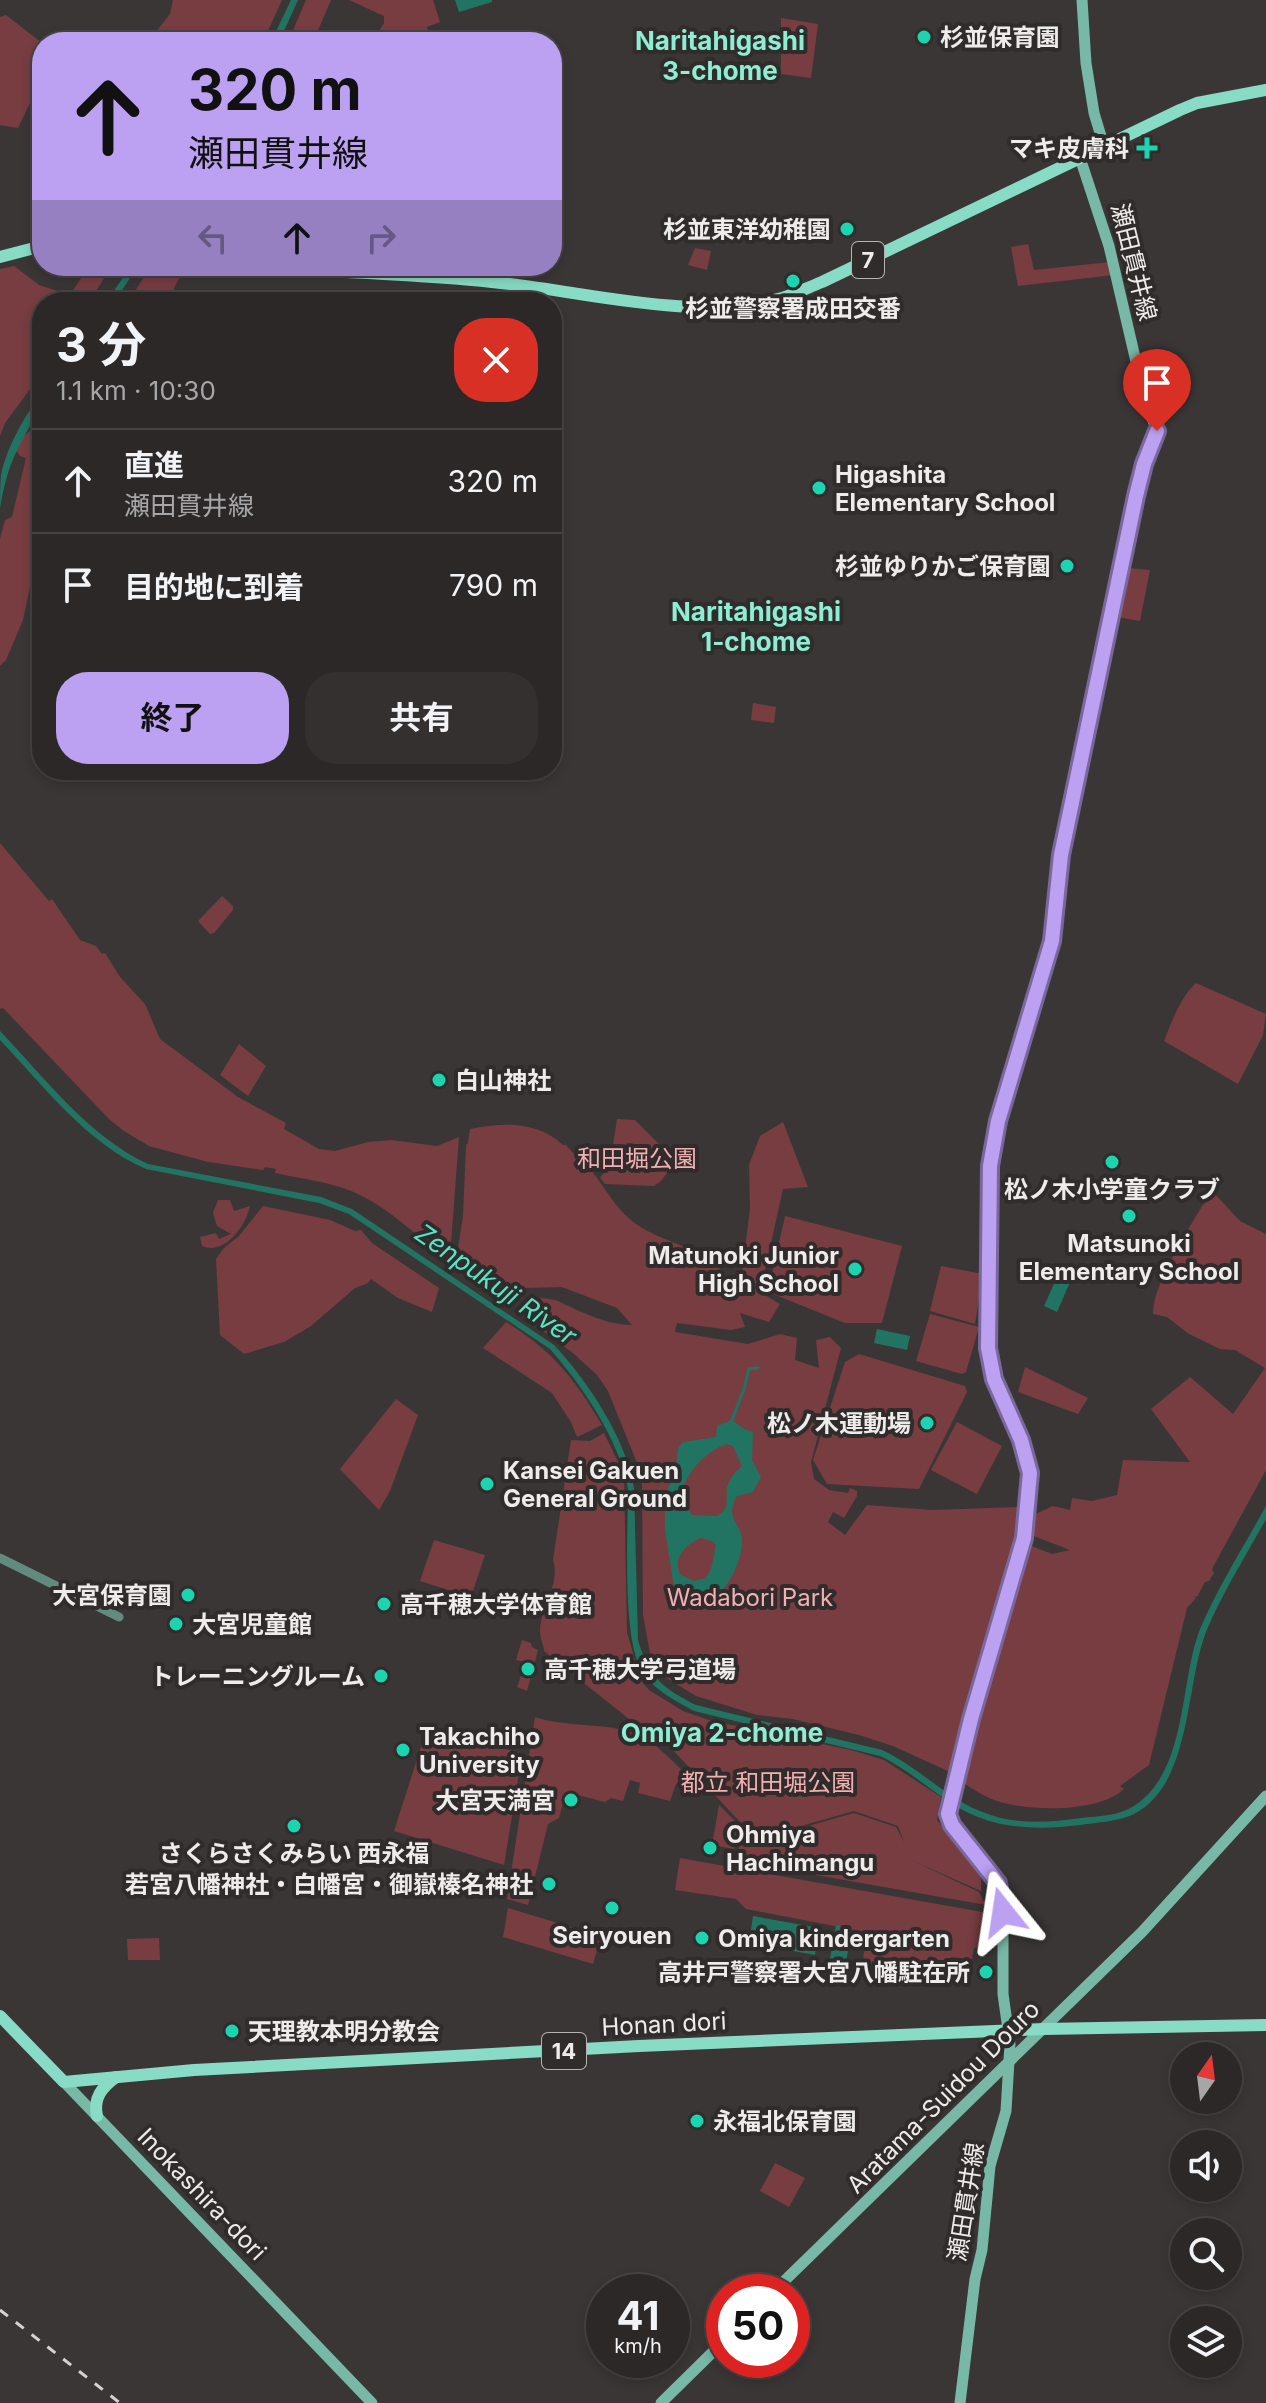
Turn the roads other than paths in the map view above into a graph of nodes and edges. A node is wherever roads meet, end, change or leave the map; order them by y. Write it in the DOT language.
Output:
graph roads {
  1 [pos="1082,0"];
  2 [pos="1266,90"];
  3 [pos="1104,146"];
  4 [pos="1080,158"];
  5 [pos="32,249"];
  6 [pos="0,257"];
  7 [pos="438,276"];
  8 [pos="0,1558"];
  9 [pos="119,1617"];
  10 [pos="1266,1796"];
  11 [pos="0,2016"];
  12 [pos="1266,2025"];
  13 [pos="1043,2029"];
  14 [pos="1010,2031"];
  15 [pos="1009,2064"];
  16 [pos="119,2075"];
  17 [pos="64,2082"];
  18 [pos="97,2116"];
  19 [pos="792,2274"];
  20 [pos="706,2359"];
  21 [pos="372,2403"];
  22 [pos="661,2403"];
  23 [pos="960,2403"];
  1 -- 3 [label="main road"];
  2 -- 3 [label="main road, 7"];
  3 -- 4 [label="main road, 7"];
  4 -- 7 [label="main road, 7"];
  4 -- 14 [label="main road, 瀬田貫井線"];
  5 -- 6 [label="main road"];
  8 -- 9 [label="street"];
  10 -- 13 [label="main road, Aratama-Suidou Douro"];
  11 -- 17 [label="main road, Inokashira-dori"];
  12 -- 13 [label="main road, Honan dori / 14"];
  13 -- 14 [label="main road, Honan dori / 14"];
  13 -- 15 [label="main road, Aratama-Suidou Douro"];
  14 -- 15 [label="main road, 瀬田貫井線"];
  14 -- 16 [label="main road, Honan dori / 14"];
  15 -- 19 [label="main road, Aratama-Suidou Douro"];
  15 -- 23 [label="main road, 瀬田貫井線"];
  16 -- 17 [label="main road, Honan dori / 14"];
  16 -- 18 [label="main road"];
  17 -- 18 [label="main road, Inokashira-dori"];
  18 -- 21 [label="main road, Inokashira-dori"];
  20 -- 22 [label="main road"];
}
